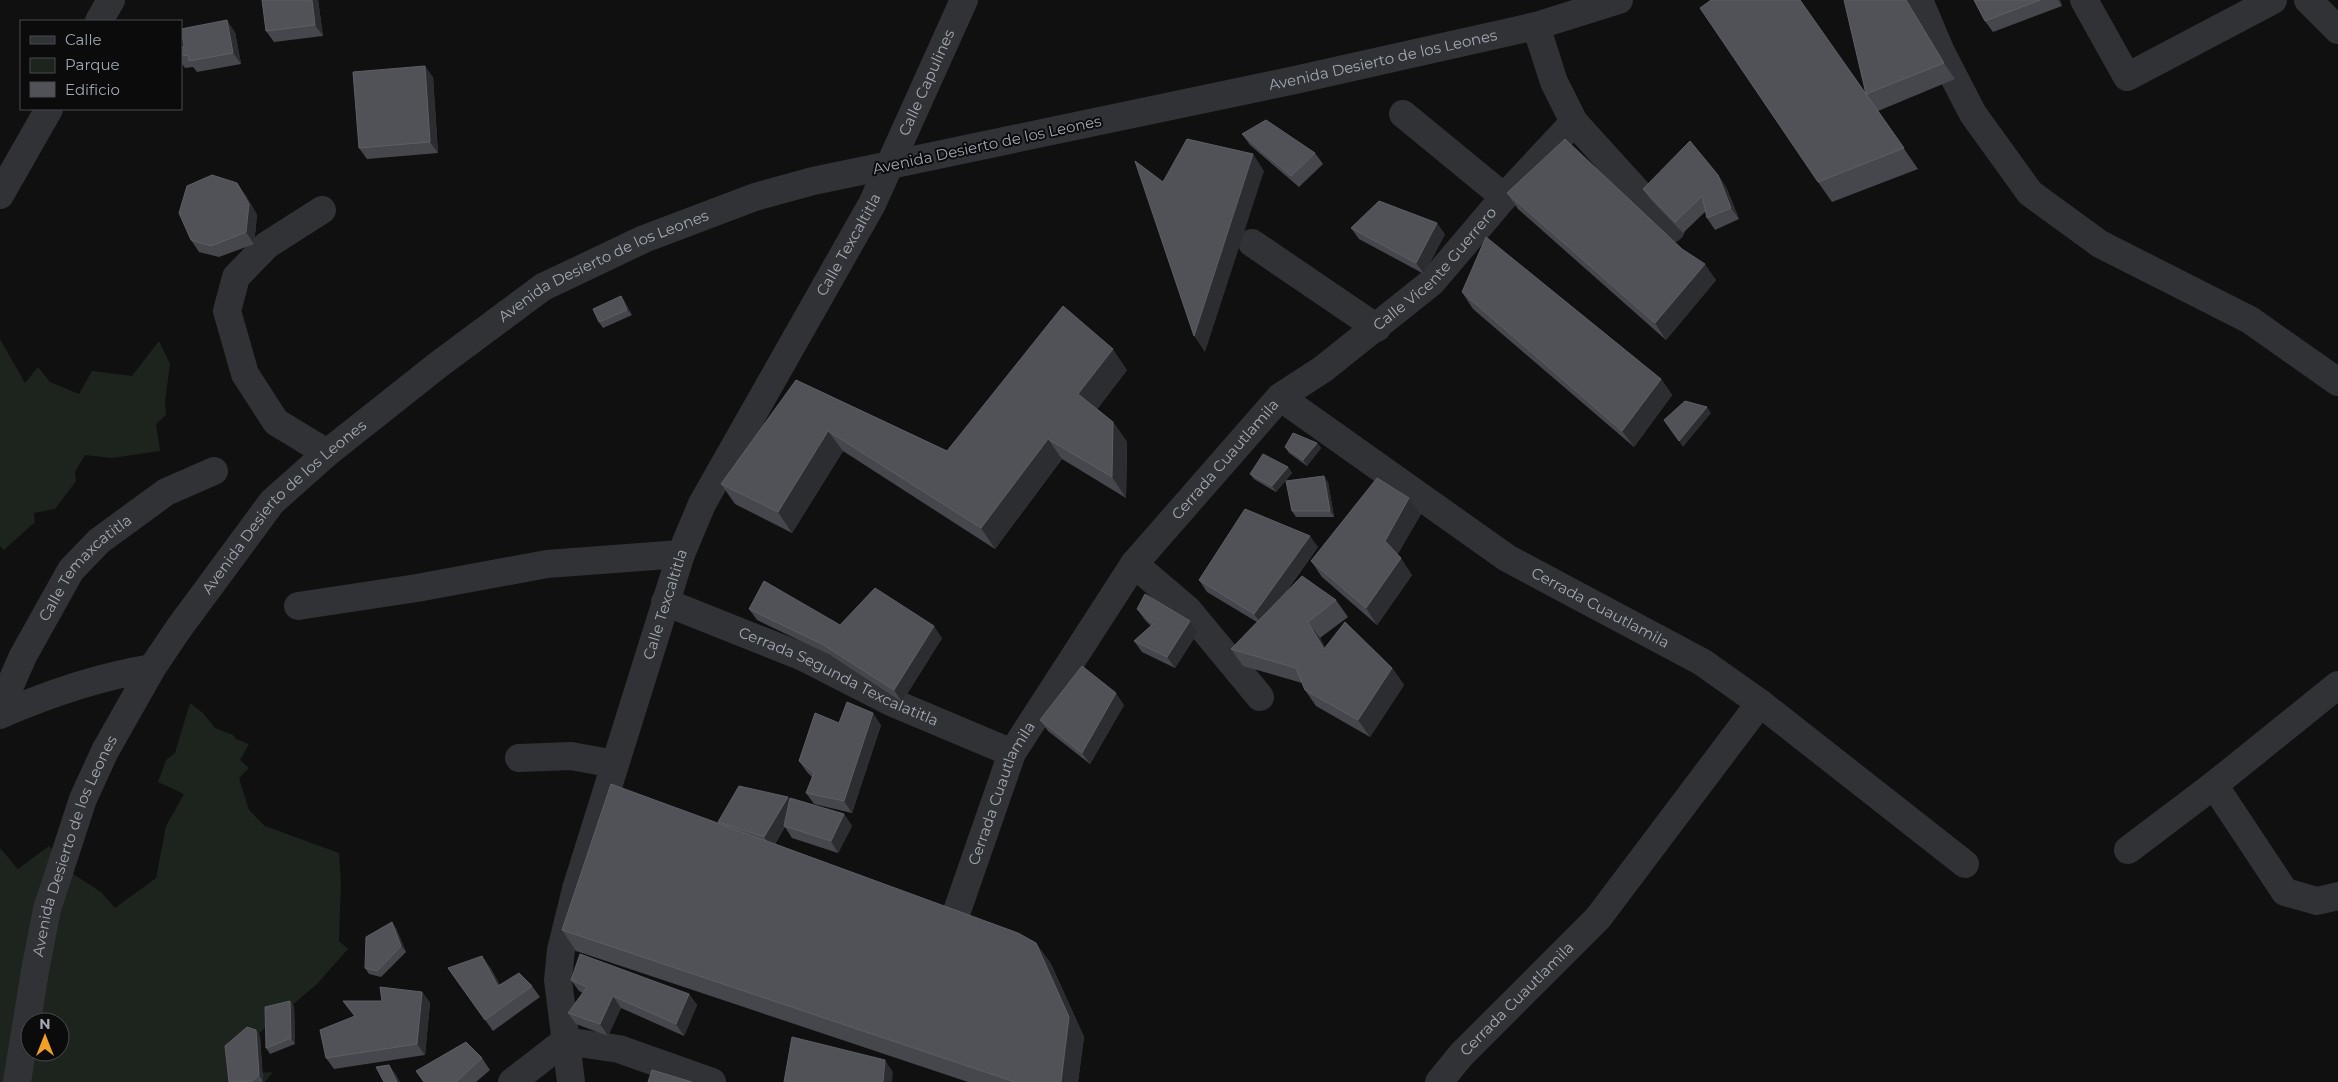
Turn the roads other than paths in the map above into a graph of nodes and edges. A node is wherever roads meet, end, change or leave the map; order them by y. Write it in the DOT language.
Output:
graph roads {
  1 [pos="110,0"];
  2 [pos="964,0"];
  3 [pos="1619,0"];
  4 [pos="2084,0"];
  5 [pos="2273,0"];
  6 [pos="2308,0"];
  7 [pos="1926,2"];
  8 [pos="100,20"];
  9 [pos="1536,26"];
  10 [pos="2338,30"];
  11 [pos="48,110"];
  12 [pos="1403,114"];
  13 [pos="1574,122"];
  14 [pos="890,165"];
  15 [pos="0,195"];
  16 [pos="1504,197"];
  17 [pos="322,210"];
  18 [pos="1671,229"];
  19 [pos="1252,243"];
  20 [pos="1377,328"];
  21 [pos="2338,382"];
  22 [pos="1280,397"];
  23 [pos="326,453"];
  24 [pos="214,472"];
  25 [pos="680,554"];
  26 [pos="1134,564"];
  27 [pos="665,602"];
  28 [pos="298,606"];
  29 [pos="152,668"];
  30 [pos="2338,685"];
  31 [pos="1260,697"];
  32 [pos="1760,703"];
  33 [pos="0,708"];
  34 [pos="0,715"];
  35 [pos="1012,753"];
  36 [pos="519,758"];
  37 [pos="615,764"];
  38 [pos="2214,785"];
  39 [pos="2128,850"];
  40 [pos="1965,864"];
  41 [pos="2338,896"];
  42 [pos="957,911"];
  43 [pos="565,1041"];
  44 [pos="17,1082"];
  45 [pos="512,1082"];
  46 [pos="571,1082"];
  47 [pos="712,1082"];
  48 [pos="1439,1082"];
  1 -- 8 [label="street"];
  2 -- 14 [label="street, Calle Capulines"];
  3 -- 9 [label="street, Avenida Desierto de los Leones"];
  4 -- 5 [label="street"];
  6 -- 10 [label="street"];
  7 -- 21 [label="street"];
  9 -- 13 [label="street"];
  9 -- 14 [label="street, Avenida Desierto de los Leones"];
  11 -- 15 [label="street"];
  12 -- 16 [label="street"];
  13 -- 16 [label="street, Calle Vicente Guerrero"];
  13 -- 18 [label="street"];
  14 -- 23 [label="street, Avenida Desierto de los Leones"];
  14 -- 25 [label="street, Calle Texcaltitla"];
  16 -- 20 [label="street, Calle Vicente Guerrero"];
  17 -- 23 [label="street"];
  19 -- 20 [label="street"];
  20 -- 22 [label="street, Calle Vicente Guerrero"];
  22 -- 26 [label="street, Cerrada Cuautlamila"];
  22 -- 32 [label="street, Cerrada Cuautlamila"];
  23 -- 29 [label="street, Avenida Desierto de los Leones"];
  24 -- 33 [label="street, Calle Temaxcatitla"];
  25 -- 27 [label="street, Calle Texcaltitla"];
  25 -- 28 [label="street"];
  26 -- 31 [label="street"];
  26 -- 35 [label="street, Cerrada Cuautlamila"];
  27 -- 35 [label="street, Cerrada Segunda Texcalatitla"];
  27 -- 37 [label="street, Calle Texcaltitla"];
  29 -- 34 [label="street"];
  29 -- 44 [label="street, Avenida Desierto de los Leones"];
  30 -- 38 [label="street"];
  32 -- 40 [label="street, Cerrada Cuautlamila"];
  32 -- 48 [label="street, Cerrada Cuautlamila"];
  35 -- 42 [label="street, Cerrada Cuautlamila"];
  36 -- 37 [label="street"];
  37 -- 43 [label="street, Calle Texcaltitla"];
  38 -- 39 [label="street"];
  38 -- 41 [label="street"];
  43 -- 45 [label="street"];
  43 -- 46 [label="street, Calle Texcaltitla"];
  43 -- 47 [label="street"];
}
